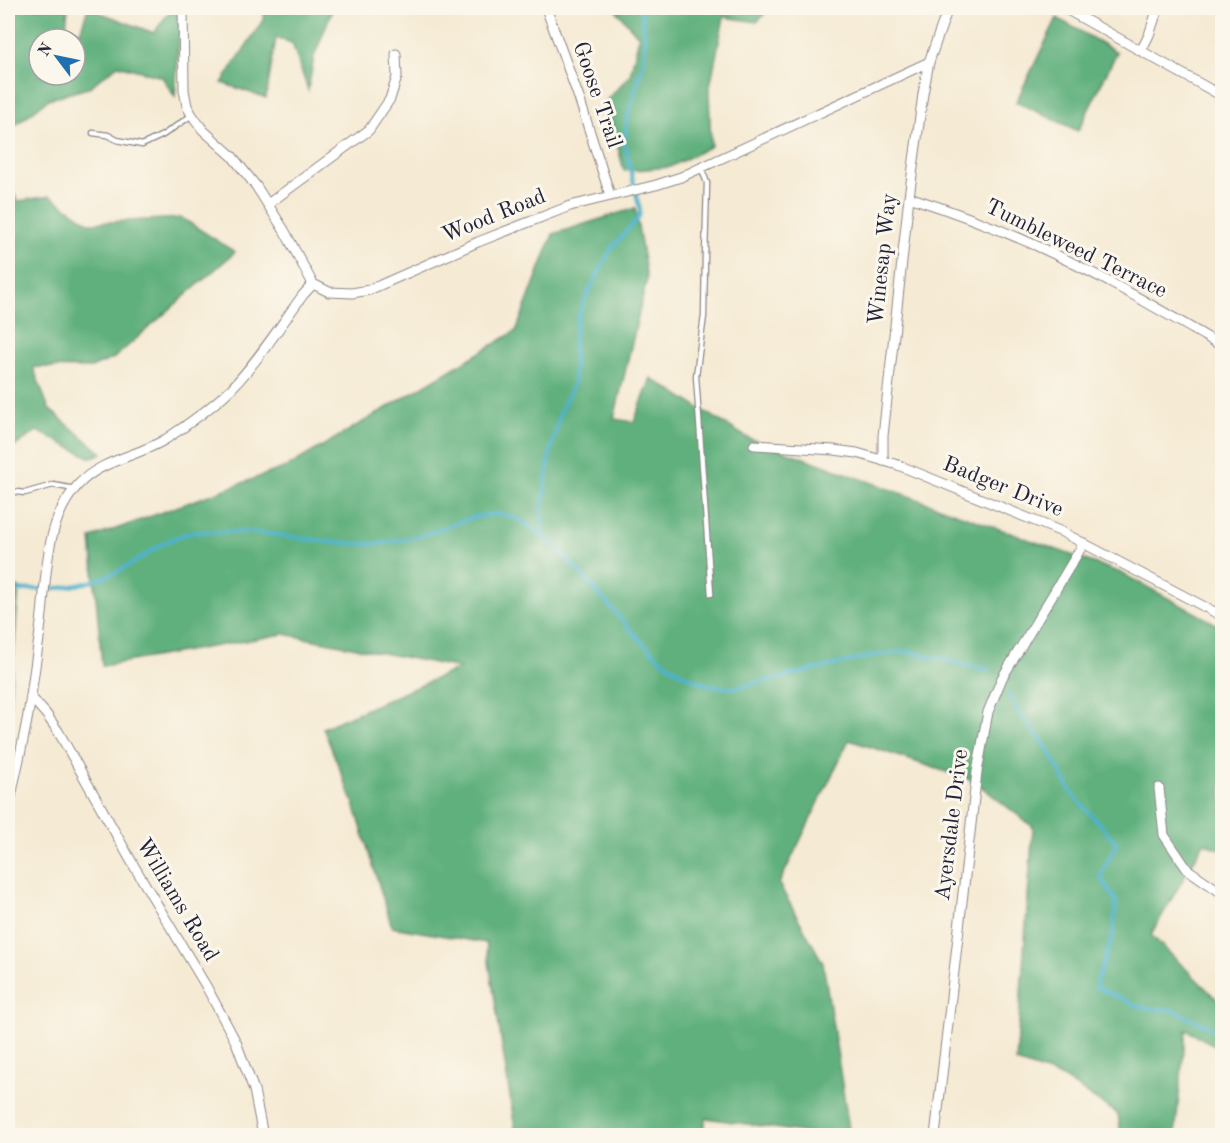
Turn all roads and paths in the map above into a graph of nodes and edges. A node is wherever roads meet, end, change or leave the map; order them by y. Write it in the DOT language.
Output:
graph roads {
  1 [pos="183,8"];
  2 [pos="546,8"];
  3 [pos="948,8"];
  4 [pos="1064,8"];
  5 [pos="1158,8"];
  6 [pos="1141,51"];
  7 [pos="396,54"];
  8 [pos="929,62"];
  9 [pos="1222,96"];
  10 [pos="192,115"];
  11 [pos="93,133"];
  12 [pos="701,167"];
  13 [pos="610,195"];
  14 [pos="909,196"];
  15 [pos="268,204"];
  16 [pos="314,284"];
  17 [pos="1222,346"];
  18 [pos="754,445"];
  19 [pos="883,461"];
  20 [pos="75,489"];
  21 [pos="8,491"];
  22 [pos="1083,543"];
  23 [pos="711,594"];
  24 [pos="1222,616"];
  25 [pos="31,697"];
  26 [pos="1159,788"];
  27 [pos="8,812"];
  28 [pos="1222,893"];
  29 [pos="263,1136"];
  30 [pos="934,1136"];
  1 -- 10 [label="street"];
  2 -- 13 [label="street, Goose Trail"];
  3 -- 8 [label="street"];
  4 -- 6 [label="street"];
  5 -- 6 [label="street"];
  6 -- 9 [label="street"];
  7 -- 15 [label="street"];
  8 -- 12 [label="street, Wood Road"];
  8 -- 14 [label="street, Winesap Way"];
  10 -- 11 [label="lane"];
  10 -- 15 [label="street"];
  12 -- 13 [label="street, Wood Road"];
  12 -- 23 [label="lane"];
  13 -- 16 [label="street, Wood Road"];
  14 -- 17 [label="street, Tumbleweed Terrace"];
  14 -- 19 [label="street, Winesap Way"];
  15 -- 16 [label="street"];
  16 -- 20 [label="street"];
  18 -- 19 [label="street, Badger Drive"];
  19 -- 22 [label="street, Badger Drive"];
  20 -- 21 [label="lane"];
  20 -- 25 [label="street"];
  22 -- 24 [label="street, Badger Drive"];
  22 -- 30 [label="street, Ayersdale Drive"];
  25 -- 27 [label="street"];
  25 -- 29 [label="street, Williams Road"];
  26 -- 28 [label="street"];
}
